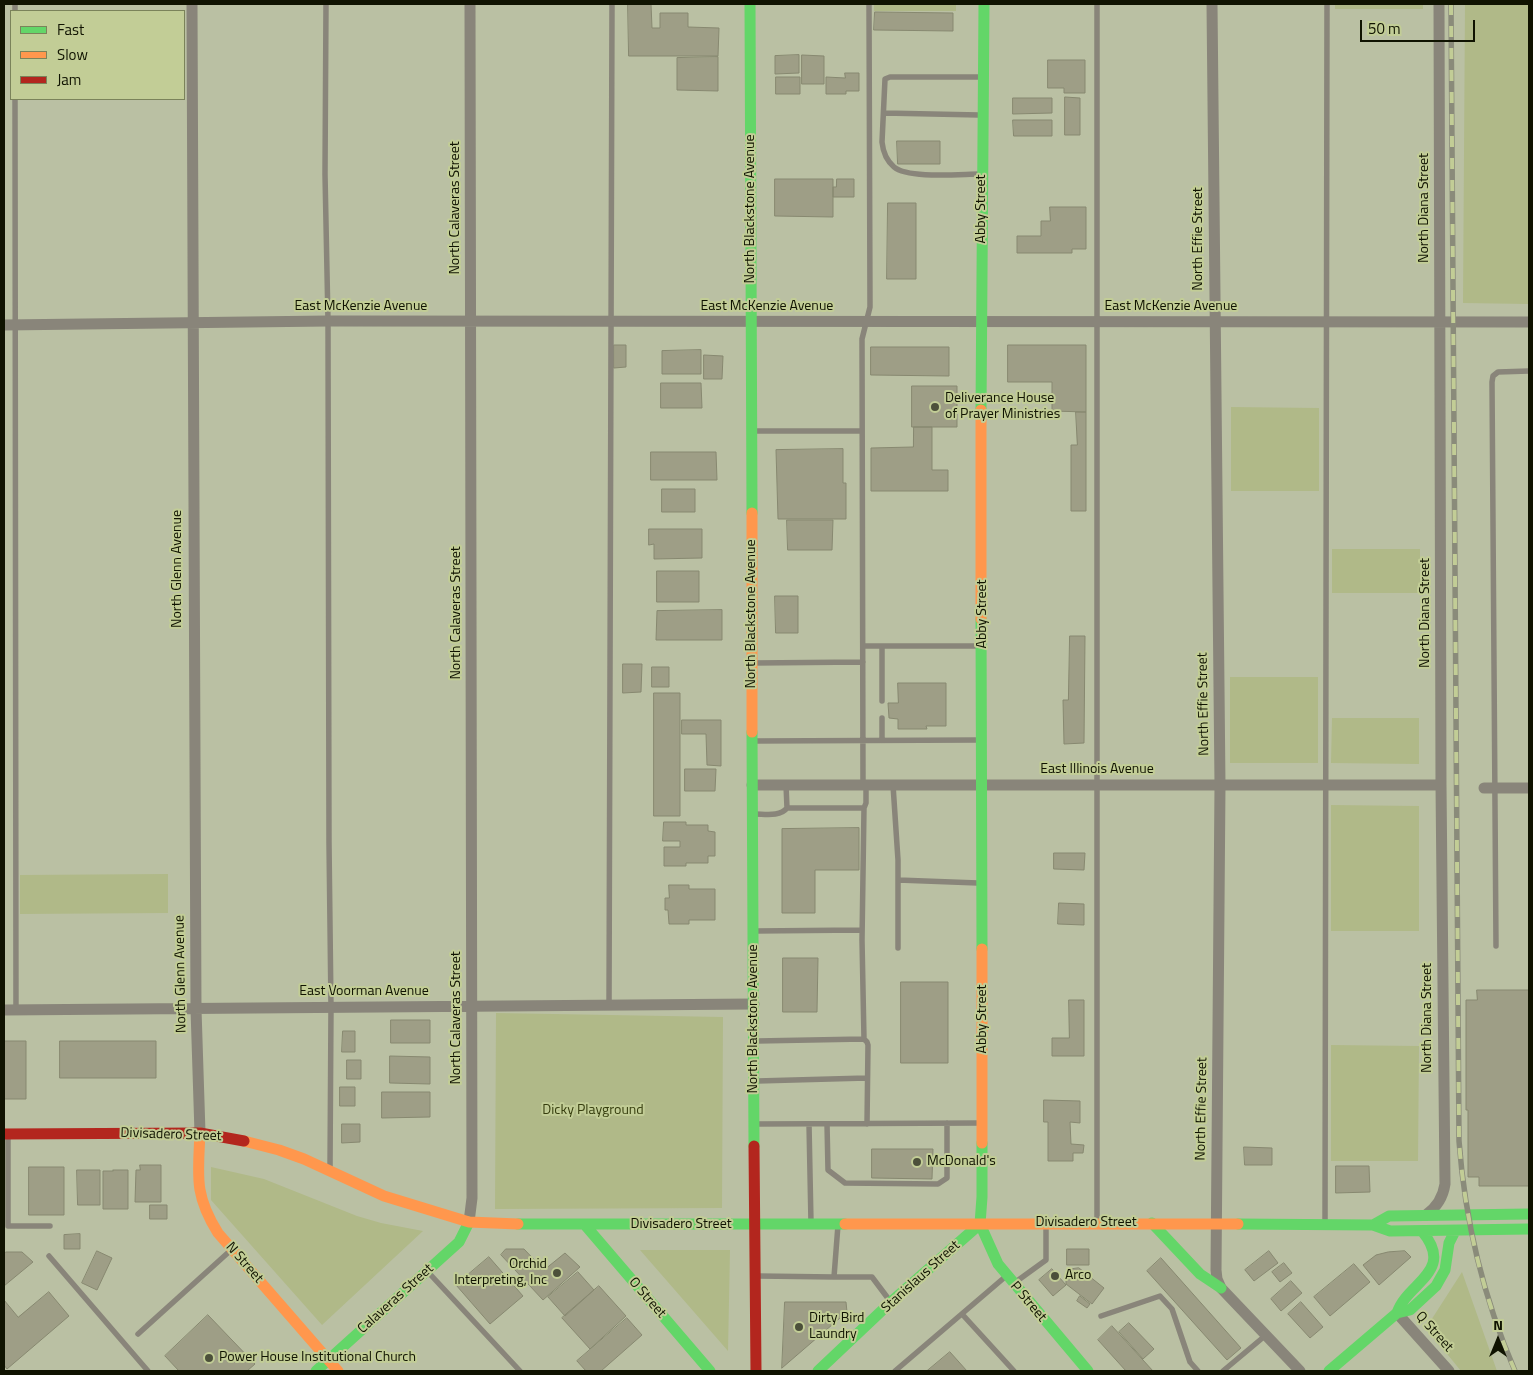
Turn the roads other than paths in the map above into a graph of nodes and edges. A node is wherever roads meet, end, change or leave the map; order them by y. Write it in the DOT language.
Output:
graph roads {
  1 [pos="192,4"];
  2 [pos="326,4"];
  3 [pos="470,4"];
  4 [pos="612,4"];
  5 [pos="750,4"];
  6 [pos="869,4"];
  7 [pos="984,4"];
  8 [pos="1097,4"];
  9 [pos="1212,4"];
  10 [pos="1327,4"];
  11 [pos="1439,4"];
  12 [pos="983,77"];
  13 [pos="15,100"];
  14 [pos="884,113"];
  15 [pos="983,115"];
  16 [pos="982,174"];
  17 [pos="328,321"];
  18 [pos="471,321"];
  19 [pos="611,322"];
  20 [pos="752,322"];
  21 [pos="866,322"];
  22 [pos="1097,322"];
  23 [pos="1214,322"];
  24 [pos="1327,322"];
  25 [pos="1440,322"];
  26 [pos="1529,322"];
  27 [pos="982,323"];
  28 [pos="192,324"];
  29 [pos="10,325"];
  30 [pos="1529,371"];
  31 [pos="752,431"];
  32 [pos="862,431"];
  33 [pos="862,646"];
  34 [pos="882,646"];
  35 [pos="983,646"];
  36 [pos="862,662"];
  37 [pos="752,663"];
  38 [pos="882,701"];
  39 [pos="882,718"];
  40 [pos="863,740"];
  41 [pos="882,740"];
  42 [pos="983,740"];
  43 [pos="752,741"];
  44 [pos="864,785"];
  45 [pos="893,785"];
  46 [pos="983,785"];
  47 [pos="1097,785"];
  48 [pos="1220,785"];
  49 [pos="1326,785"];
  50 [pos="1441,785"];
  51 [pos="752,786"];
  52 [pos="786,786"];
  53 [pos="1489,788"];
  54 [pos="1529,788"];
  55 [pos="787,808"];
  56 [pos="864,808"];
  57 [pos="752,814"];
  58 [pos="898,880"];
  59 [pos="983,883"];
  60 [pos="862,930"];
  61 [pos="753,931"];
  62 [pos="1496,946"];
  63 [pos="898,948"];
  64 [pos="754,1004"];
  65 [pos="472,1006"];
  66 [pos="610,1006"];
  67 [pos="331,1008"];
  68 [pos="196,1009"];
  69 [pos="4,1010"];
  70 [pos="16,1010"];
  71 [pos="864,1039"];
  72 [pos="754,1041"];
  73 [pos="867,1078"];
  74 [pos="754,1081"];
  75 [pos="947,1123"];
  76 [pos="982,1123"];
  77 [pos="754,1124"];
  78 [pos="810,1124"];
  79 [pos="827,1124"];
  80 [pos="867,1124"];
  81 [pos="200,1133"];
  82 [pos="6,1134"];
  83 [pos="330,1170"];
  84 [pos="1529,1214"];
  85 [pos="1426,1215"];
  86 [pos="469,1222"];
  87 [pos="1046,1223"];
  88 [pos="1097,1223"];
  89 [pos="1152,1223"];
  90 [pos="980,1224"];
  91 [pos="1216,1224"];
  92 [pos="585,1225"];
  93 [pos="754,1225"];
  94 [pos="811,1225"];
  95 [pos="838,1225"];
  96 [pos="1325,1225"];
  97 [pos="1373,1225"];
  98 [pos="50,1226"];
  99 [pos="1529,1229"];
  100 [pos="1422,1231"];
  101 [pos="1455,1231"];
  102 [pos="233,1249"];
  103 [pos="49,1256"];
  104 [pos="427,1270"];
  105 [pos="755,1276"];
  106 [pos="834,1277"];
  107 [pos="1010,1280"];
  108 [pos="1221,1288"];
  109 [pos="891,1302"];
  110 [pos="1397,1313"];
  111 [pos="962,1314"];
  112 [pos="1101,1316"];
  113 [pos="138,1334"];
  114 [pos="1266,1335"];
  115 [pos="328,1360"];
  116 [pos="148,1371"];
  117 [pos="316,1371"];
  118 [pos="338,1371"];
  119 [pos="520,1371"];
  120 [pos="710,1371"];
  121 [pos="756,1371"];
  122 [pos="818,1371"];
  123 [pos="895,1371"];
  124 [pos="1014,1371"];
  125 [pos="1088,1371"];
  126 [pos="1198,1371"];
  127 [pos="1223,1371"];
  128 [pos="1300,1371"];
  129 [pos="1329,1371"];
  130 [pos="1449,1371"];
  1 -- 28 [label="street, North Glenn Avenue"];
  2 -- 17 [label="lane"];
  3 -- 18 [label="street, North Calaveras Street"];
  4 -- 19 [label="lane"];
  5 -- 20 [label="main road, North Blackstone Avenue"];
  6 -- 21 [label="lane"];
  7 -- 12 [label="main road, Abby Street"];
  8 -- 22 [label="lane"];
  9 -- 23 [label="street, North Effie Street"];
  10 -- 24 [label="lane"];
  11 -- 25 [label="street, North Diana Street"];
  12 -- 14 [label="lane"];
  12 -- 15 [label="main road, Abby Street"];
  13 -- 29 [label="lane"];
  14 -- 15 [label="lane"];
  14 -- 16 [label="lane"];
  15 -- 16 [label="main road, Abby Street"];
  16 -- 27 [label="main road, Abby Street"];
  17 -- 18 [label="street, East McKenzie Avenue"];
  17 -- 28 [label="street, East McKenzie Avenue"];
  17 -- 67 [label="lane"];
  18 -- 19 [label="street, East McKenzie Avenue"];
  18 -- 65 [label="street, North Calaveras Street"];
  19 -- 20 [label="street, East McKenzie Avenue"];
  19 -- 66 [label="lane"];
  20 -- 21 [label="street, East McKenzie Avenue"];
  20 -- 31 [label="main road, North Blackstone Avenue"];
  21 -- 27 [label="street, East McKenzie Avenue"];
  21 -- 32 [label="lane"];
  22 -- 23 [label="street, East McKenzie Avenue"];
  22 -- 27 [label="street, East McKenzie Avenue"];
  22 -- 47 [label="lane"];
  23 -- 24 [label="street, East McKenzie Avenue"];
  23 -- 48 [label="street, North Effie Street"];
  24 -- 25 [label="street, East McKenzie Avenue"];
  24 -- 49 [label="lane"];
  25 -- 26 [label="street, East McKenzie Avenue"];
  25 -- 50 [label="street, North Diana Street"];
  27 -- 35 [label="main road, Abby Street"];
  28 -- 29 [label="street, East McKenzie Avenue"];
  28 -- 68 [label="street, North Glenn Avenue"];
  29 -- 70 [label="lane"];
  30 -- 53 [label="lane"];
  31 -- 32 [label="lane"];
  31 -- 37 [label="main road, North Blackstone Avenue"];
  32 -- 33 [label="lane"];
  33 -- 34 [label="lane"];
  33 -- 36 [label="lane"];
  34 -- 35 [label="lane"];
  34 -- 38 [label="lane"];
  35 -- 42 [label="main road, Abby Street"];
  36 -- 37 [label="lane"];
  36 -- 40 [label="lane"];
  37 -- 43 [label="main road, North Blackstone Avenue"];
  39 -- 41 [label="lane"];
  40 -- 41 [label="lane"];
  40 -- 43 [label="lane"];
  40 -- 44 [label="lane"];
  41 -- 42 [label="lane"];
  42 -- 46 [label="main road, Abby Street"];
  43 -- 51 [label="main road, North Blackstone Avenue"];
  44 -- 45 [label="street, East Illinois Avenue"];
  44 -- 52 [label="street, East Illinois Avenue"];
  44 -- 56 [label="lane"];
  45 -- 46 [label="street, East Illinois Avenue"];
  45 -- 58 [label="lane"];
  46 -- 47 [label="street, East Illinois Avenue"];
  46 -- 59 [label="main road, Abby Street"];
  47 -- 48 [label="street, East Illinois Avenue"];
  47 -- 88 [label="lane"];
  48 -- 49 [label="street, East Illinois Avenue"];
  48 -- 91 [label="street, North Effie Street"];
  49 -- 50 [label="street, East Illinois Avenue"];
  49 -- 96 [label="lane"];
  50 -- 85 [label="street, North Diana Street"];
  51 -- 52 [label="street, East Illinois Avenue"];
  51 -- 57 [label="main road, North Blackstone Avenue"];
  52 -- 55 [label="lane"];
  53 -- 54 [label="street"];
  53 -- 62 [label="lane"];
  55 -- 56 [label="lane"];
  55 -- 57 [label="lane"];
  56 -- 60 [label="lane"];
  57 -- 61 [label="main road, North Blackstone Avenue"];
  58 -- 59 [label="lane"];
  58 -- 63 [label="lane"];
  59 -- 76 [label="main road, Abby Street"];
  60 -- 61 [label="lane"];
  60 -- 71 [label="lane"];
  61 -- 64 [label="main road, North Blackstone Avenue"];
  64 -- 66 [label="street, East Voorman Avenue"];
  64 -- 72 [label="main road, North Blackstone Avenue"];
  65 -- 66 [label="street, East Voorman Avenue"];
  65 -- 67 [label="street, East Voorman Avenue"];
  65 -- 86 [label="street, North Calaveras Street"];
  67 -- 68 [label="street, East Voorman Avenue"];
  67 -- 83 [label="lane"];
  68 -- 70 [label="street, East Voorman Avenue"];
  68 -- 81 [label="street, North Glenn Avenue"];
  69 -- 70 [label="street, East Voorman Avenue"];
  71 -- 72 [label="lane"];
  71 -- 73 [label="lane"];
  72 -- 74 [label="main road, North Blackstone Avenue"];
  73 -- 74 [label="lane"];
  73 -- 80 [label="lane"];
  74 -- 77 [label="main road, North Blackstone Avenue"];
  75 -- 76 [label="lane"];
  75 -- 79 [label="lane"];
  75 -- 80 [label="lane"];
  76 -- 90 [label="main road, Abby Street"];
  77 -- 78 [label="lane"];
  77 -- 93 [label="main road, North Blackstone Avenue"];
  78 -- 79 [label="lane"];
  78 -- 94 [label="lane"];
  79 -- 80 [label="lane"];
  81 -- 82 [label="main road, Divisadero Street"];
  81 -- 83 [label="main road, Divisadero Street"];
  81 -- 102 [label="main road, N Street"];
  82 -- 98 [label="lane"];
  83 -- 86 [label="main road, Divisadero Street"];
  84 -- 85 [label="main road, Divisadero Street"];
  85 -- 97 [label="main road, Divisadero Street"];
  86 -- 92 [label="main road, Divisadero Street"];
  86 -- 104 [label="main road, Calaveras Street"];
  87 -- 88 [label="main road, Divisadero Street"];
  87 -- 90 [label="main road, Divisadero Street"];
  87 -- 107 [label="lane"];
  88 -- 89 [label="main road, Divisadero Street"];
  89 -- 91 [label="main road, Divisadero Street"];
  89 -- 108 [label="main road"];
  90 -- 95 [label="main road, Divisadero Street"];
  90 -- 107 [label="main road, P Street"];
  90 -- 109 [label="main road, Stanislaus Street"];
  91 -- 96 [label="main road, Divisadero Street"];
  91 -- 108 [label="street, North Effie Street"];
  92 -- 93 [label="main road, Divisadero Street"];
  92 -- 120 [label="main road, O Street"];
  93 -- 94 [label="main road, Divisadero Street"];
  93 -- 105 [label="main road, North Blackstone Avenue"];
  94 -- 95 [label="main road, Divisadero Street"];
  95 -- 106 [label="lane"];
  96 -- 97 [label="main road, Divisadero Street"];
  97 -- 100 [label="main road, Divisadero Street"];
  99 -- 101 [label="main road, Divisadero Street"];
  100 -- 101 [label="main road, Divisadero Street"];
  100 -- 110 [label="main road"];
  101 -- 110 [label="main road"];
  102 -- 113 [label="lane"];
  102 -- 115 [label="main road, N Street"];
  103 -- 116 [label="lane"];
  104 -- 115 [label="main road, Calaveras Street"];
  104 -- 119 [label="lane"];
  105 -- 106 [label="lane"];
  105 -- 121 [label="main road, North Blackstone Avenue"];
  106 -- 109 [label="lane"];
  107 -- 111 [label="lane"];
  107 -- 125 [label="main road, P Street"];
  108 -- 114 [label="street"];
  109 -- 122 [label="main road, Stanislaus Street"];
  110 -- 129 [label="main road"];
  110 -- 130 [label="street, Q Street"];
  111 -- 123 [label="lane"];
  111 -- 124 [label="lane"];
  112 -- 126 [label="lane"];
  114 -- 127 [label="lane"];
  114 -- 128 [label="street"];
  115 -- 117 [label="main road, Calaveras Street"];
  115 -- 118 [label="main road, N Street"];
}
